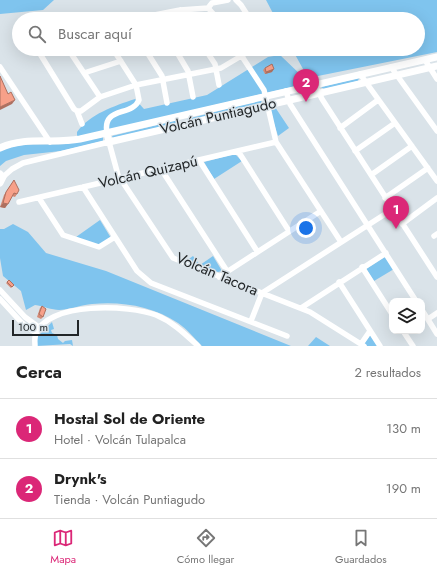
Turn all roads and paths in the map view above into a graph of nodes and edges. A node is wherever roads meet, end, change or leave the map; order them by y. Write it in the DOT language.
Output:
graph roads {
  1 [pos="228,0"];
  2 [pos="236,0"];
  3 [pos="211,4"];
  4 [pos="180,10"];
  5 [pos="173,12"];
  6 [pos="246,12"];
  7 [pos="41,56"];
  8 [pos="75,56"];
  9 [pos="117,56"];
  10 [pos="149,56"];
  11 [pos="179,56"];
  12 [pos="209,56"];
  13 [pos="242,56"];
  14 [pos="437,57"];
  15 [pos="425,60"];
  16 [pos="120,61"];
  17 [pos="437,66"];
  18 [pos="0,67"];
  19 [pos="391,67"];
  20 [pos="429,68"];
  21 [pos="216,69"];
  22 [pos="84,72"];
  23 [pos="189,74"];
  24 [pos="360,74"];
  25 [pos="396,74"];
  26 [pos="162,79"];
  27 [pos="437,79"];
  28 [pos="365,81"];
  29 [pos="136,85"];
  30 [pos="219,85"];
  31 [pos="315,85"];
  32 [pos="286,91"];
  33 [pos="318,93"];
  34 [pos="265,96"];
  35 [pos="100,97"];
  36 [pos="193,97"];
  37 [pos="288,100"];
  38 [pos="378,100"];
  39 [pos="167,102"];
  40 [pos="267,105"];
  41 [pos="77,111"];
  42 [pos="182,116"];
  43 [pos="395,122"];
  44 [pos="82,124"];
  45 [pos="183,124"];
  46 [pos="340,128"];
  47 [pos="437,131"];
  48 [pos="107,133"];
  49 [pos="109,142"];
  50 [pos="276,142"];
  51 [pos="50,143"];
  52 [pos="412,146"];
  53 [pos="0,148"];
  54 [pos="238,151"];
  55 [pos="355,151"];
  56 [pos="199,160"];
  57 [pos="428,168"];
  58 [pos="161,169"];
  59 [pos="371,175"];
  60 [pos="1,178"];
  61 [pos="120,178"];
  62 [pos="437,182"];
  63 [pos="83,187"];
  64 [pos="38,198"];
  65 [pos="386,198"];
  66 [pos="437,198"];
  67 [pos="19,202"];
  68 [pos="393,209"];
  69 [pos="321,211"];
  70 [pos="402,224"];
  71 [pos="368,225"];
  72 [pos="289,231"];
  73 [pos="115,237"];
  74 [pos="341,242"];
  75 [pos="257,251"];
  76 [pos="386,253"];
  77 [pos="362,268"];
  78 [pos="227,271"];
  79 [pos="436,275"];
  80 [pos="219,277"];
  81 [pos="339,282"];
  82 [pos="0,290"];
  83 [pos="262,293"];
  84 [pos="414,298"];
  85 [pos="0,299"];
  86 [pos="301,308"];
  87 [pos="389,309"];
  88 [pos="437,313"];
  89 [pos="425,314"];
  90 [pos="428,319"];
  91 [pos="250,321"];
  92 [pos="37,331"];
  93 [pos="370,331"];
  94 [pos="405,334"];
  95 [pos="437,334"];
  96 [pos="287,336"];
  97 [pos="362,345"];
  98 [pos="35,346"];
  99 [pos="198,346"];
  100 [pos="380,346"];
  101 [pos="412,346"];
  1 -- 3 [label="street"];
  2 -- 6 [label="street"];
  3 -- 4 [label="street"];
  4 -- 5 [label="street"];
  7 -- 41 [label="street"];
  8 -- 22 [label="street"];
  9 -- 16 [label="street"];
  10 -- 26 [label="street"];
  11 -- 23 [label="street"];
  12 -- 21 [label="street"];
  13 -- 21 [label="street"];
  13 -- 34 [label="street"];
  14 -- 15 [label="main road, Volcán Puntiagudo"];
  15 -- 19 [label="main road, Volcán Puntiagudo"];
  15 -- 20 [label="street"];
  16 -- 22 [label="street"];
  16 -- 29 [label="street"];
  17 -- 20 [label="main road, Volcán Puntiagudo"];
  18 -- 51 [label="street"];
  19 -- 24 [label="main road, Volcán Puntiagudo"];
  19 -- 25 [label="street"];
  20 -- 25 [label="main road, Volcán Puntiagudo"];
  20 -- 27 [label="street"];
  21 -- 23 [label="street"];
  21 -- 30 [label="street"];
  22 -- 35 [label="street"];
  23 -- 26 [label="street"];
  23 -- 36 [label="street"];
  24 -- 28 [label="street"];
  24 -- 31 [label="main road, Volcán Puntiagudo"];
  25 -- 28 [label="main road, Volcán Puntiagudo"];
  25 -- 47 [label="street"];
  26 -- 29 [label="street"];
  26 -- 39 [label="street"];
  28 -- 33 [label="main road, Volcán Puntiagudo"];
  28 -- 38 [label="street"];
  29 -- 35 [label="street"];
  29 -- 48 [label="street"];
  31 -- 32 [label="main road, Volcán Puntiagudo"];
  31 -- 33 [label="street"];
  32 -- 34 [label="main road, Volcán Puntiagudo"];
  32 -- 37 [label="street"];
  33 -- 37 [label="main road, Volcán Puntiagudo"];
  33 -- 46 [label="street"];
  34 -- 40 [label="street"];
  34 -- 42 [label="main road, Volcán Puntiagudo"];
  35 -- 41 [label="street"];
  37 -- 40 [label="main road, Volcán Puntiagudo"];
  37 -- 71 [label="street"];
  38 -- 43 [label="street"];
  38 -- 46 [label="street"];
  40 -- 45 [label="main road, Volcán Puntiagudo"];
  40 -- 50 [label="street"];
  41 -- 44 [label="street"];
  42 -- 45 [label="main road"];
  42 -- 48 [label="main road, Volcán Puntiagudo"];
  43 -- 52 [label="street"];
  43 -- 55 [label="street"];
  45 -- 49 [label="main road, Volcán Puntiagudo"];
  46 -- 55 [label="street"];
  48 -- 49 [label="main road, Volcán Tacora"];
  48 -- 51 [label="main road, Volcán Puntiagudo"];
  49 -- 60 [label="street, Volcán Puntiagudo"];
  49 -- 61 [label="street, Volcán Tacora"];
  50 -- 54 [label="street, Volcán Quizapú"];
  50 -- 69 [label="street"];
  51 -- 53 [label="main road, Volcán Puntiagudo"];
  52 -- 57 [label="street"];
  52 -- 59 [label="street"];
  54 -- 56 [label="street, Volcán Quizapú"];
  54 -- 72 [label="street"];
  55 -- 59 [label="street"];
  56 -- 58 [label="street, Volcán Quizapú"];
  56 -- 75 [label="street"];
  57 -- 62 [label="street"];
  57 -- 65 [label="street"];
  58 -- 61 [label="street, Volcán Quizapú"];
  58 -- 78 [label="street"];
  59 -- 65 [label="street"];
  61 -- 63 [label="street, Volcán Quizapú"];
  61 -- 80 [label="street, Volcán Tacora"];
  63 -- 64 [label="street, Volcán Quizapú"];
  63 -- 73 [label="street"];
  64 -- 67 [label="street, Volcán Quizapú"];
  64 -- 73 [label="street"];
  65 -- 68 [label="street"];
  66 -- 70 [label="street"];
  68 -- 70 [label="street"];
  68 -- 71 [label="street"];
  69 -- 72 [label="street"];
  69 -- 74 [label="street"];
  70 -- 79 [label="street"];
  71 -- 74 [label="street"];
  71 -- 76 [label="street"];
  72 -- 75 [label="street"];
  73 -- 91 [label="street"];
  74 -- 83 [label="street"];
  75 -- 78 [label="street"];
  76 -- 77 [label="street"];
  76 -- 84 [label="street"];
  77 -- 81 [label="street"];
  77 -- 87 [label="street"];
  78 -- 80 [label="street"];
  80 -- 83 [label="street, Volcán Tacora"];
  81 -- 86 [label="street"];
  81 -- 93 [label="street"];
  82 -- 92 [label="street"];
  83 -- 86 [label="street, Volcán Tacora"];
  83 -- 91 [label="street"];
  85 -- 92 [label="street"];
  86 -- 97 [label="street, Volcán Tacora"];
  88 -- 90 [label="street"];
  89 -- 90 [label="street"];
  90 -- 95 [label="street"];
  91 -- 96 [label="street"];
  92 -- 98 [label="street"];
  92 -- 99 [label="street"];
  93 -- 97 [label="street"];
  93 -- 100 [label="street"];
  94 -- 101 [label="street"];
}
